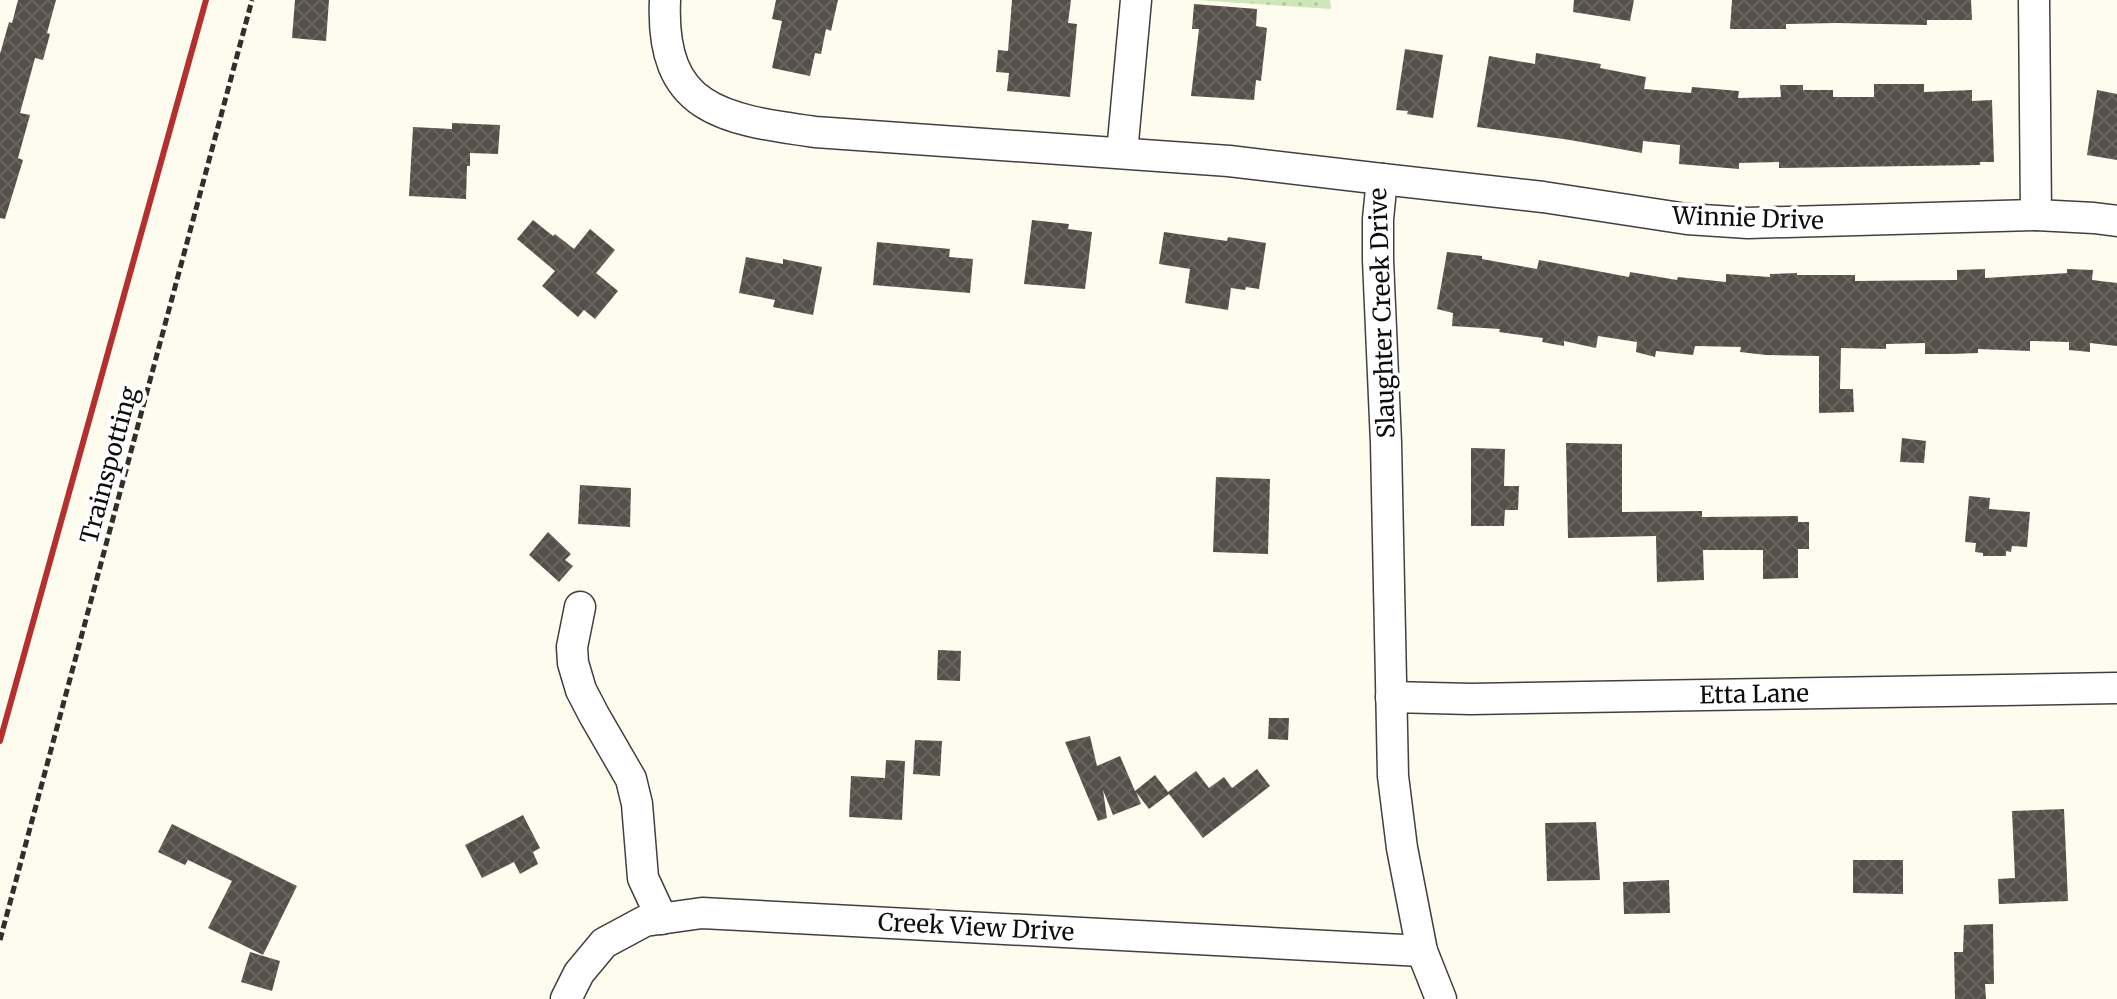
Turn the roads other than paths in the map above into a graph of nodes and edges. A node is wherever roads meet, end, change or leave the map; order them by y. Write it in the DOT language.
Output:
graph roads {
  1 [pos="665,0"];
  2 [pos="1136,0"];
  3 [pos="2034,0"];
  4 [pos="1122,153"];
  5 [pos="1382,179"];
  6 [pos="2036,215"];
  7 [pos="2117,221"];
  8 [pos="580,607"];
  9 [pos="2117,688"];
  10 [pos="1391,697"];
  11 [pos="662,919"];
  12 [pos="1422,951"];
  13 [pos="566,999"];
  14 [pos="1441,999"];
  1 -- 4 [label="street, Slaughter Creek Drive"];
  2 -- 4 [label="street"];
  3 -- 6 [label="street"];
  4 -- 5 [label="street, Slaughter Creek Drive"];
  5 -- 6 [label="street, Winnie Drive"];
  5 -- 10 [label="street, Slaughter Creek Drive"];
  6 -- 7 [label="street, Winnie Drive"];
  8 -- 11 [label="street"];
  9 -- 10 [label="street, Etta Lane"];
  10 -- 12 [label="street, Slaughter Creek Drive"];
  11 -- 12 [label="street, Creek View Drive"];
  11 -- 13 [label="street, Creek View Drive"];
  12 -- 14 [label="street, Slaughter Creek Drive"];
}
